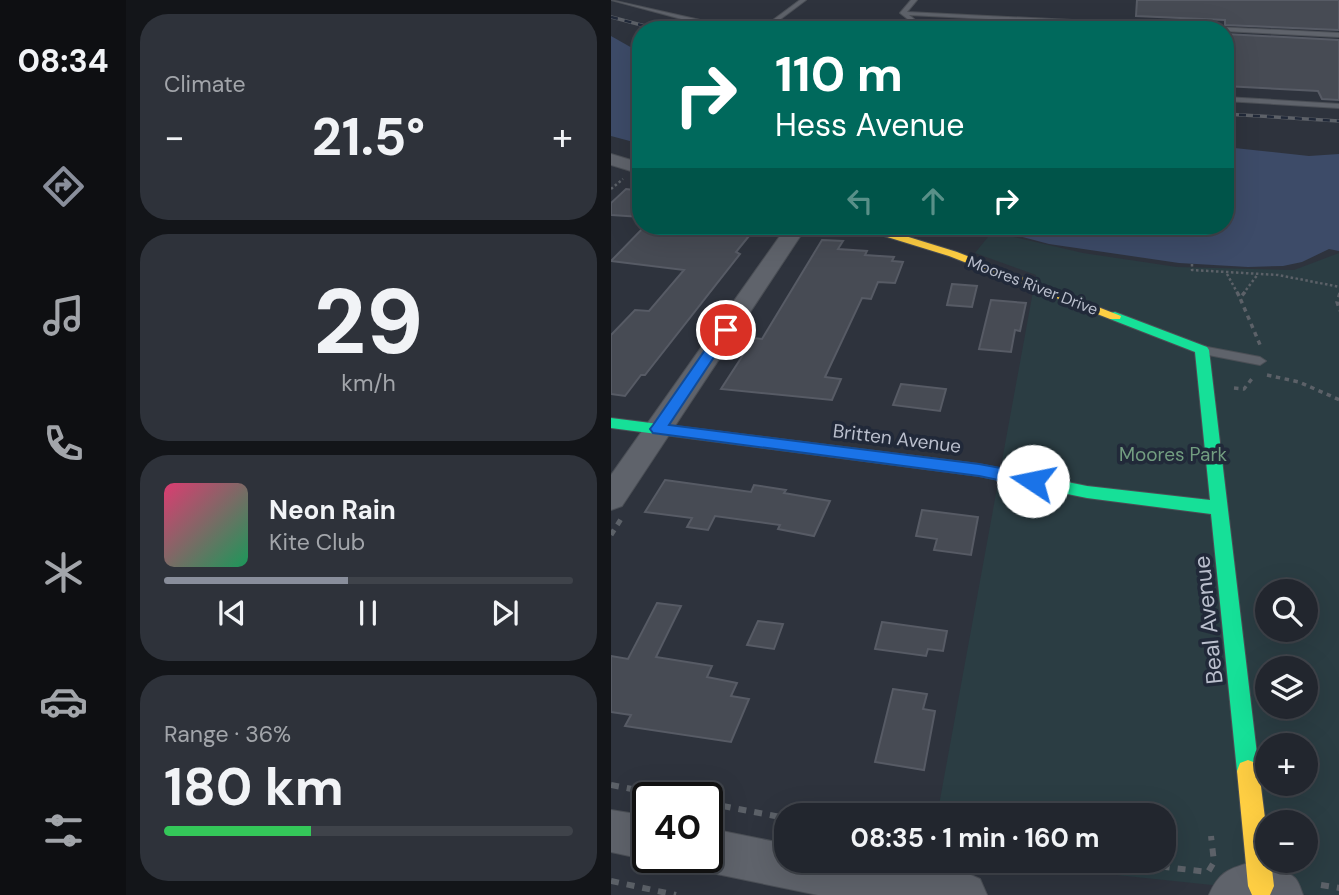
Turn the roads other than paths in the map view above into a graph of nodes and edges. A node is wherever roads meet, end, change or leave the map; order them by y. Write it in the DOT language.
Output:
graph roads {
  1 [pos="612,0"];
  2 [pos="803,0"];
  3 [pos="914,0"];
  4 [pos="903,13"];
  5 [pos="692,21"];
  6 [pos="775,21"];
  7 [pos="913,21"];
  8 [pos="1062,21"];
  9 [pos="1234,30"];
  10 [pos="1339,35"];
  11 [pos="1234,100"];
  12 [pos="1339,106"];
  13 [pos="626,164"];
  14 [pos="611,177"];
  15 [pos="791,235"];
  16 [pos="891,235"];
  17 [pos="1203,350"];
  18 [pos="1258,367"];
  19 [pos="611,423"];
  20 [pos="658,429"];
  21 [pos="611,498"];
  22 [pos="1218,508"];
  23 [pos="611,831"];
  24 [pos="632,835"];
  25 [pos="723,853"];
  26 [pos="1274,890"];
  27 [pos="964,895"];
  1 -- 5 [label="lane"];
  2 -- 6 [label="lane"];
  3 -- 4 [label="lane"];
  4 -- 7 [label="lane"];
  4 -- 8 [label="lane"];
  9 -- 10 [label="lane"];
  11 -- 12 [label="lane"];
  13 -- 14 [label="street"];
  15 -- 20 [label="street"];
  16 -- 17 [label="street, Moores River Drive"];
  17 -- 18 [label="lane"];
  17 -- 22 [label="street, Beal Avenue"];
  19 -- 20 [label="street, Britten Avenue"];
  20 -- 21 [label="street"];
  20 -- 22 [label="street, Britten Avenue"];
  22 -- 26 [label="street, Beal Avenue"];
  23 -- 24 [label="street"];
  25 -- 27 [label="street"];
}
